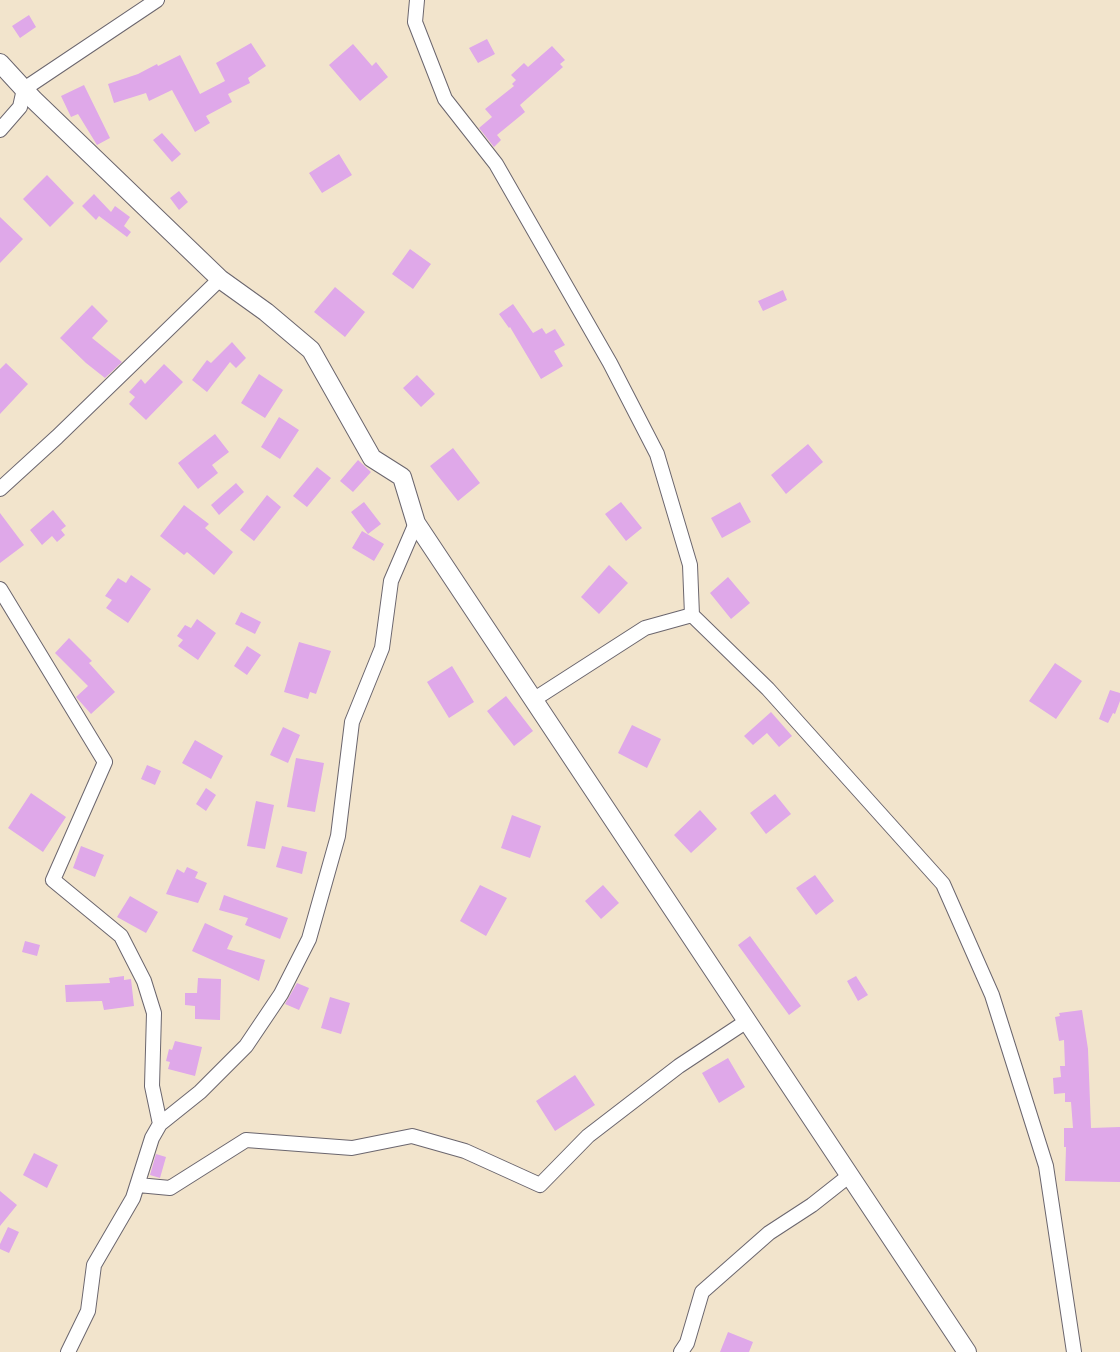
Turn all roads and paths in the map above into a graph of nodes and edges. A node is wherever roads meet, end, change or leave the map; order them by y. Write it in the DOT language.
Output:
graph roads {
  1 [pos="157,0"];
  2 [pos="417,0"];
  3 [pos="0,63"];
  4 [pos="24,89"];
  5 [pos="0,130"];
  6 [pos="220,279"];
  7 [pos="0,489"];
  8 [pos="416,523"];
  9 [pos="0,590"];
  10 [pos="692,615"];
  11 [pos="533,700"];
  12 [pos="747,1021"];
  13 [pos="160,1124"];
  14 [pos="850,1176"];
  15 [pos="138,1185"];
  16 [pos="68,1352"];
  17 [pos="681,1352"];
  18 [pos="968,1352"];
  19 [pos="1074,1352"];
  1 -- 4 [label="street"];
  2 -- 10 [label="street"];
  3 -- 4 [label="street"];
  4 -- 5 [label="street"];
  4 -- 6 [label="street"];
  6 -- 7 [label="street"];
  6 -- 8 [label="street"];
  8 -- 11 [label="street"];
  8 -- 13 [label="street"];
  9 -- 13 [label="street"];
  10 -- 11 [label="street"];
  10 -- 19 [label="street"];
  11 -- 12 [label="street"];
  12 -- 14 [label="street"];
  12 -- 15 [label="street"];
  13 -- 15 [label="street"];
  14 -- 17 [label="street"];
  14 -- 18 [label="street"];
  15 -- 16 [label="street"];
}
